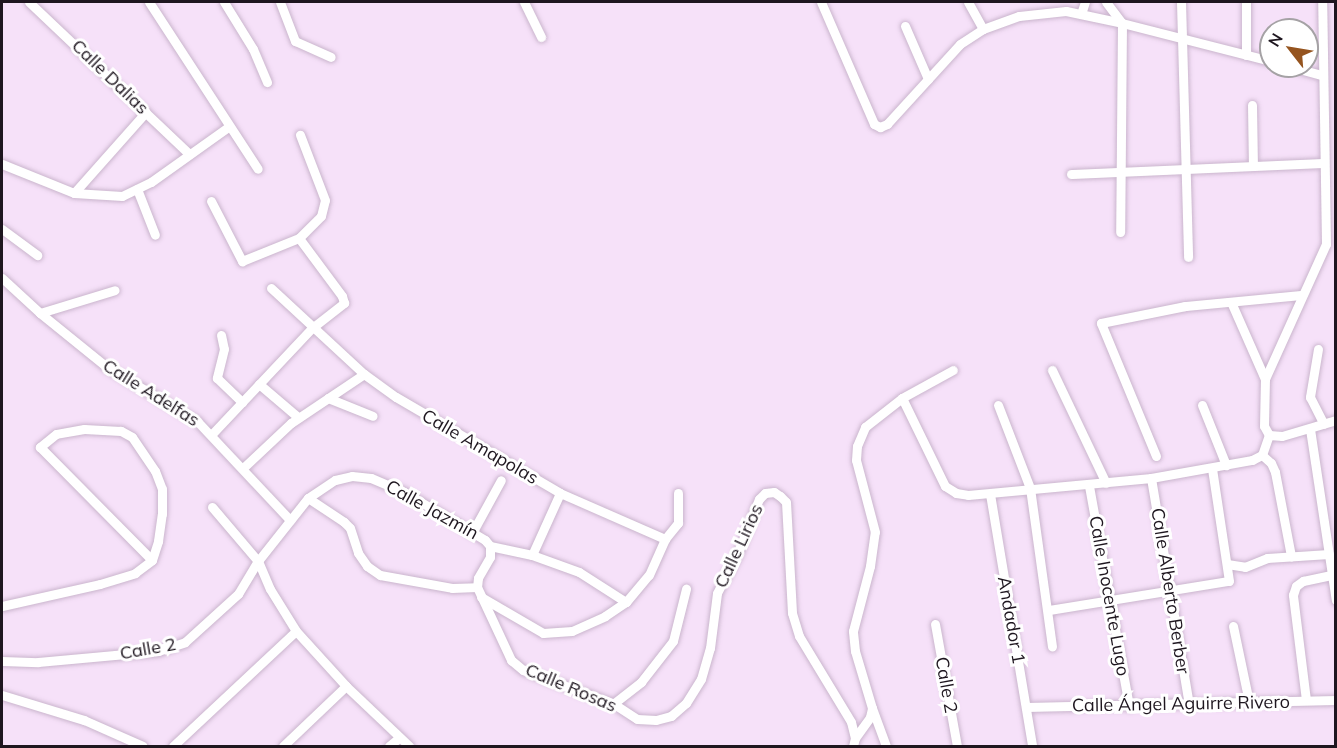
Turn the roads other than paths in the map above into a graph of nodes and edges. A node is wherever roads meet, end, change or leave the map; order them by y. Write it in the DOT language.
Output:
graph roads {
  1 [pos="29,2"];
  2 [pos="149,2"];
  3 [pos="224,2"];
  4 [pos="280,2"];
  5 [pos="524,2"];
  6 [pos="821,2"];
  7 [pos="968,2"];
  8 [pos="1085,2"];
  9 [pos="1106,2"];
  10 [pos="1181,2"];
  11 [pos="1246,2"];
  12 [pos="1322,2"];
  13 [pos="1081,14"];
  14 [pos="1122,23"];
  15 [pos="905,26"];
  16 [pos="983,28"];
  17 [pos="541,37"];
  18 [pos="1183,39"];
  19 [pos="1246,55"];
  20 [pos="331,57"];
  21 [pos="1259,59"];
  22 [pos="1319,74"];
  23 [pos="1322,75"];
  24 [pos="928,79"];
  25 [pos="267,81"];
  26 [pos="1252,105"];
  27 [pos="146,112"];
  28 [pos="228,126"];
  29 [pos="300,135"];
  30 [pos="189,154"];
  31 [pos="1324,163"];
  32 [pos="2,164"];
  33 [pos="1253,166"];
  34 [pos="1184,169"];
  35 [pos="258,170"];
  36 [pos="1121,172"];
  37 [pos="1071,174"];
  38 [pos="137,189"];
  39 [pos="74,193"];
  40 [pos="211,201"];
  41 [pos="2,228"];
  42 [pos="1120,232"];
  43 [pos="155,235"];
  44 [pos="299,238"];
  45 [pos="37,255"];
  46 [pos="1188,256"];
  47 [pos="2,278"];
  48 [pos="271,288"];
  49 [pos="115,290"];
  50 [pos="1301,295"];
  51 [pos="1231,302"];
  52 [pos="40,313"];
  53 [pos="312,328"];
  54 [pos="221,335"];
  55 [pos="1318,349"];
  56 [pos="953,370"];
  57 [pos="1052,370"];
  58 [pos="364,374"];
  59 [pos="1265,379"];
  60 [pos="259,384"];
  61 [pos="328,398"];
  62 [pos="902,398"];
  63 [pos="242,402"];
  64 [pos="998,405"];
  65 [pos="1202,405"];
  66 [pos="373,416"];
  67 [pos="299,418"];
  68 [pos="1335,420"];
  69 [pos="1324,424"];
  70 [pos="1310,429"];
  71 [pos="212,434"];
  72 [pos="1269,435"];
  73 [pos="1262,455"];
  74 [pos="1156,456"];
  75 [pos="1226,465"];
  76 [pos="243,468"];
  77 [pos="1212,468"];
  78 [pos="1151,478"];
  79 [pos="501,480"];
  80 [pos="1106,483"];
  81 [pos="1089,486"];
  82 [pos="1030,488"];
  83 [pos="560,493"];
  84 [pos="678,493"];
  85 [pos="990,494"];
  86 [pos="308,498"];
  87 [pos="212,507"];
  88 [pos="290,520"];
  89 [pos="472,533"];
  90 [pos="1331,536"];
  91 [pos="665,539"];
  92 [pos="490,546"];
  93 [pos="1329,554"];
  94 [pos="532,555"];
  95 [pos="1291,556"];
  96 [pos="152,560"];
  97 [pos="258,561"];
  98 [pos="1227,564"];
  99 [pos="1332,575"];
  100 [pos="686,589"];
  101 [pos="1170,590"];
  102 [pos="479,592"];
  103 [pos="1110,599"];
  104 [pos="1335,600"];
  105 [pos="626,602"];
  106 [pos="2,606"];
  107 [pos="1049,609"];
  108 [pos="935,624"];
  109 [pos="1233,626"];
  110 [pos="296,631"];
  111 [pos="1052,646"];
  112 [pos="2,661"];
  113 [pos="701,679"];
  114 [pos="346,686"];
  115 [pos="2,695"];
  116 [pos="1306,700"];
  117 [pos="1335,700"];
  118 [pos="1249,702"];
  119 [pos="613,704"];
  120 [pos="1189,704"];
  121 [pos="1129,706"];
  122 [pos="1026,707"];
  123 [pos="872,708"];
  124 [pos="399,738"];
  125 [pos="854,742"];
  126 [pos="142,747"];
  127 [pos="173,747"];
  128 [pos="284,747"];
  129 [pos="389,747"];
  130 [pos="409,747"];
  131 [pos="886,747"];
  132 [pos="957,747"];
  133 [pos="1032,747"];
  1 -- 27 [label="street, Calle Dalias"];
  2 -- 28 [label="street"];
  3 -- 25 [label="street"];
  4 -- 20 [label="street"];
  5 -- 17 [label="street"];
  6 -- 24 [label="street"];
  7 -- 16 [label="street"];
  8 -- 13 [label="street"];
  9 -- 14 [label="street"];
  10 -- 18 [label="street"];
  11 -- 19 [label="street"];
  12 -- 23 [label="street"];
  13 -- 14 [label="street"];
  13 -- 16 [label="street"];
  14 -- 18 [label="street"];
  14 -- 36 [label="street"];
  15 -- 24 [label="street"];
  16 -- 24 [label="street"];
  18 -- 19 [label="street"];
  18 -- 34 [label="street"];
  19 -- 21 [label="street"];
  22 -- 23 [label="street"];
  23 -- 31 [label="street"];
  26 -- 33 [label="street"];
  27 -- 30 [label="street, Calle Dalias"];
  27 -- 39 [label="street"];
  28 -- 30 [label="street"];
  28 -- 35 [label="street"];
  29 -- 44 [label="street"];
  30 -- 38 [label="street"];
  31 -- 33 [label="street"];
  31 -- 50 [label="street"];
  32 -- 39 [label="street"];
  33 -- 34 [label="street"];
  34 -- 36 [label="street"];
  34 -- 46 [label="street"];
  36 -- 37 [label="street"];
  36 -- 42 [label="street"];
  38 -- 39 [label="street"];
  38 -- 43 [label="street"];
  40 -- 44 [label="street"];
  41 -- 45 [label="street"];
  44 -- 53 [label="street"];
  47 -- 52 [label="street, Calle Adelfas"];
  48 -- 53 [label="street"];
  49 -- 52 [label="street"];
  50 -- 51 [label="street"];
  50 -- 59 [label="street"];
  51 -- 59 [label="street"];
  51 -- 74 [label="street"];
  52 -- 71 [label="street, Calle Adelfas"];
  53 -- 58 [label="street, Calle Amapolas"];
  53 -- 60 [label="street"];
  54 -- 63 [label="street"];
  55 -- 69 [label="street"];
  56 -- 62 [label="street"];
  57 -- 80 [label="street"];
  58 -- 61 [label="street"];
  58 -- 83 [label="street, Calle Amapolas"];
  59 -- 72 [label="street"];
  60 -- 63 [label="street"];
  60 -- 67 [label="street"];
  61 -- 66 [label="street"];
  61 -- 67 [label="street"];
  62 -- 85 [label="street"];
  62 -- 123 [label="street"];
  63 -- 71 [label="street"];
  64 -- 82 [label="street"];
  65 -- 75 [label="street"];
  67 -- 76 [label="street"];
  68 -- 69 [label="street"];
  69 -- 70 [label="street"];
  70 -- 72 [label="street"];
  70 -- 90 [label="street"];
  71 -- 76 [label="street, Calle Adelfas"];
  72 -- 73 [label="street"];
  73 -- 75 [label="street"];
  73 -- 95 [label="street"];
  75 -- 77 [label="street"];
  76 -- 88 [label="street, Calle Adelfas"];
  77 -- 78 [label="street"];
  77 -- 98 [label="street"];
  78 -- 80 [label="street"];
  78 -- 101 [label="street, Calle Alberto Berber"];
  79 -- 89 [label="street"];
  80 -- 81 [label="street"];
  81 -- 82 [label="street"];
  81 -- 103 [label="street, Calle Inocente Lugo"];
  82 -- 85 [label="street"];
  82 -- 107 [label="street"];
  83 -- 91 [label="street, Calle Amapolas"];
  83 -- 94 [label="street"];
  84 -- 91 [label="street"];
  85 -- 122 [label="street, Andador 1"];
  86 -- 88 [label="street, Calle Jazmín"];
  86 -- 89 [label="street, Calle Jazmín"];
  86 -- 102 [label="street"];
  87 -- 97 [label="street"];
  88 -- 97 [label="street, Calle Jazmín"];
  89 -- 92 [label="street, Calle Jazmín"];
  90 -- 93 [label="street"];
  91 -- 105 [label="street"];
  92 -- 94 [label="street, Calle Jazmín"];
  92 -- 102 [label="street"];
  93 -- 95 [label="street"];
  93 -- 99 [label="street"];
  94 -- 105 [label="street, Calle Jazmín"];
  95 -- 98 [label="street"];
  96 -- 96 [label="street"];
  96 -- 106 [label="street"];
  97 -- 110 [label="street"];
  97 -- 112 [label="street, Calle 2"];
  98 -- 101 [label="street"];
  99 -- 104 [label="street"];
  99 -- 116 [label="street"];
  100 -- 119 [label="street"];
  101 -- 103 [label="street"];
  101 -- 120 [label="street, Calle Alberto Berber"];
  102 -- 105 [label="street"];
  102 -- 119 [label="street, Calle Rosas"];
  103 -- 107 [label="street"];
  103 -- 121 [label="street, Calle Inocente Lugo"];
  107 -- 111 [label="street"];
  108 -- 132 [label="street, Calle 2"];
  109 -- 118 [label="street"];
  110 -- 114 [label="street"];
  110 -- 127 [label="street"];
  113 -- 119 [label="street, Calle Rosas"];
  113 -- 125 [label="street, Calle Lirios"];
  114 -- 124 [label="street"];
  114 -- 128 [label="street"];
  115 -- 126 [label="street"];
  116 -- 117 [label="street, Calle Ángel Aguirre Rivero"];
  116 -- 118 [label="street, Calle Ángel Aguirre Rivero"];
  118 -- 120 [label="street, Calle Ángel Aguirre Rivero"];
  120 -- 121 [label="street, Calle Ángel Aguirre Rivero"];
  121 -- 122 [label="street, Calle Ángel Aguirre Rivero"];
  122 -- 133 [label="street, Andador 1"];
  123 -- 125 [label="street"];
  123 -- 131 [label="street"];
  124 -- 129 [label="street"];
  124 -- 130 [label="street"];
}
